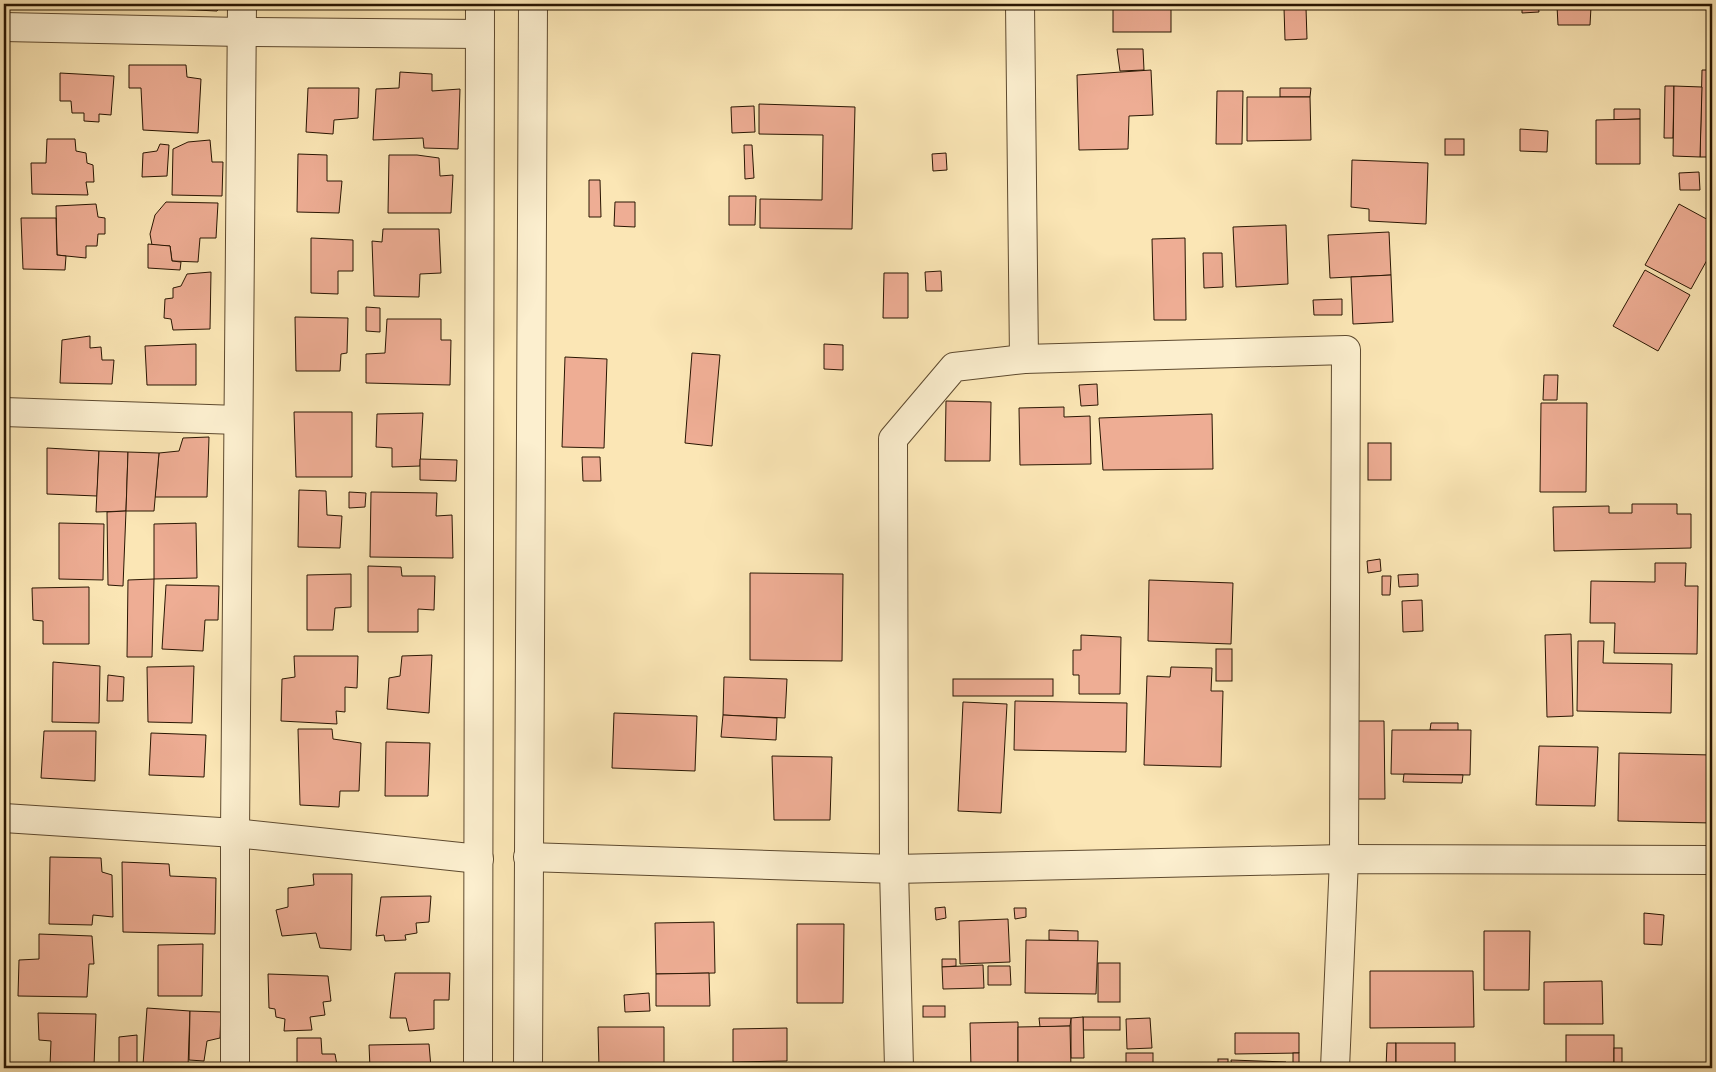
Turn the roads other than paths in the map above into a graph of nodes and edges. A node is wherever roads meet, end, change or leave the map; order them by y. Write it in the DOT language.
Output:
graph roads {
  1 [pos="242,4"];
  2 [pos="480,4"];
  3 [pos="533,4"];
  4 [pos="1020,4"];
  5 [pos="4,27"];
  6 [pos="242,32"];
  7 [pos="480,34"];
  8 [pos="1024,359"];
  9 [pos="4,412"];
  10 [pos="238,420"];
  11 [pos="4,818"];
  12 [pos="235,833"];
  13 [pos="528,857"];
  14 [pos="479,859"];
  15 [pos="1344,859"];
  16 [pos="1712,860"];
  17 [pos="894,869"];
  18 [pos="235,1068"];
  19 [pos="478,1068"];
  20 [pos="528,1068"];
  21 [pos="899,1068"];
  22 [pos="1335,1068"];
  1 -- 6 [label="street"];
  2 -- 7 [label="street"];
  3 -- 13 [label="street"];
  4 -- 8 [label="street"];
  5 -- 6 [label="street"];
  6 -- 7 [label="street"];
  6 -- 10 [label="street"];
  7 -- 14 [label="street"];
  8 -- 15 [label="street"];
  8 -- 17 [label="street"];
  9 -- 10 [label="street"];
  10 -- 12 [label="street"];
  11 -- 12 [label="street"];
  12 -- 14 [label="street"];
  12 -- 18 [label="street"];
  13 -- 17 [label="street"];
  13 -- 20 [label="street"];
  14 -- 19 [label="street"];
  15 -- 16 [label="street"];
  15 -- 17 [label="street"];
  15 -- 22 [label="street"];
  17 -- 21 [label="street"];
}
